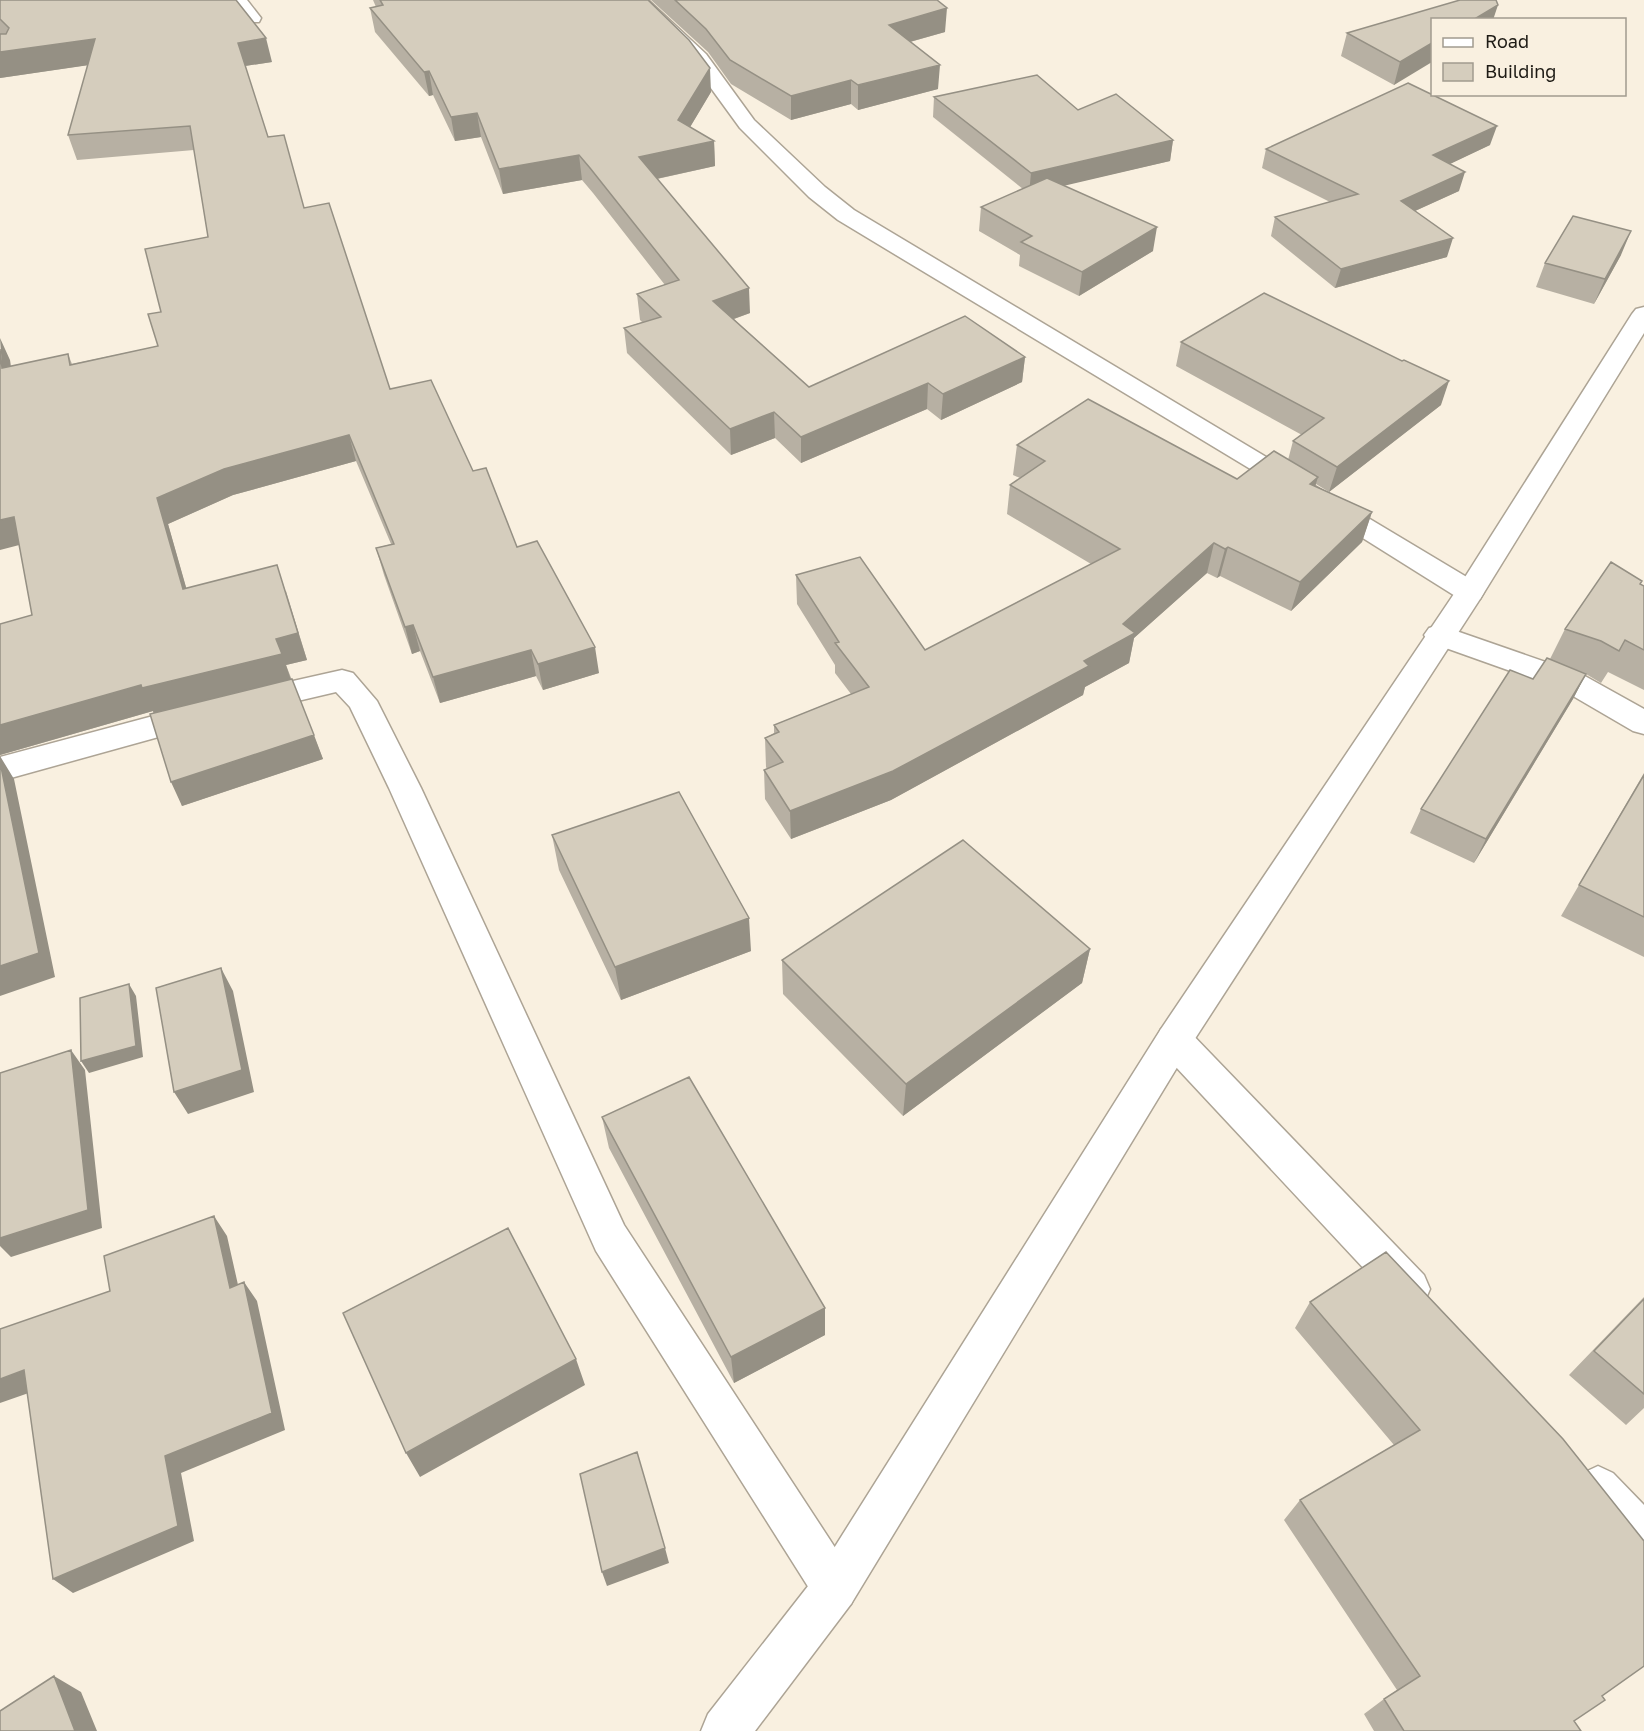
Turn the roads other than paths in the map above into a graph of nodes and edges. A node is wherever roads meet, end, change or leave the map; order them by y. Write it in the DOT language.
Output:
graph roads {
  1 [pos="237,0"];
  2 [pos="638,0"];
  3 [pos="252,18"];
  4 [pos="1644,314"];
  5 [pos="1470,592"];
  6 [pos="1439,635"];
  7 [pos="1644,723"];
  8 [pos="0,770"];
  9 [pos="1174,1040"];
  10 [pos="1433,1313"];
  11 [pos="1571,1460"];
  12 [pos="1644,1538"];
  13 [pos="835,1588"];
  14 [pos="725,1731"];
  1 -- 3 [label="main road"];
  2 -- 5 [label="main road"];
  4 -- 5 [label="main road"];
  5 -- 6 [label="main road"];
  6 -- 7 [label="main road"];
  6 -- 9 [label="main road"];
  8 -- 13 [label="main road"];
  9 -- 10 [label="main road"];
  9 -- 13 [label="main road"];
  11 -- 12 [label="main road"];
  13 -- 14 [label="main road"];
}
